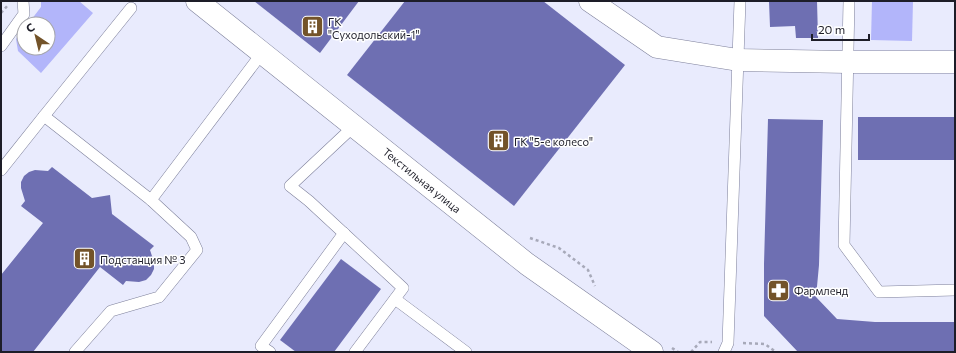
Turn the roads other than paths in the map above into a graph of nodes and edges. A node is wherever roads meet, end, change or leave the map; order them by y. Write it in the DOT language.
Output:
graph roads {
  1 [pos="23,1"];
  2 [pos="197,1"];
  3 [pos="590,1"];
  4 [pos="740,1"];
  5 [pos="849,1"];
  6 [pos="132,8"];
  7 [pos="1,46"];
  8 [pos="262,53"];
  9 [pos="738,60"];
  10 [pos="848,62"];
  11 [pos="955,62"];
  12 [pos="44,116"];
  13 [pos="354,126"];
  14 [pos="1,170"];
  15 [pos="151,200"];
  16 [pos="344,233"];
  17 [pos="955,290"];
  18 [pos="395,299"];
  19 [pos="75,352"];
  20 [pos="270,352"];
  21 [pos="355,352"];
  22 [pos="466,352"];
  23 [pos="652,352"];
  24 [pos="724,352"];
  1 -- 7 [label="lane"];
  2 -- 8 [label="street, Текстильная улица"];
  3 -- 9 [label="street"];
  4 -- 9 [label="lane"];
  5 -- 10 [label="lane"];
  6 -- 12 [label="lane"];
  8 -- 13 [label="street, Текстильная улица"];
  8 -- 15 [label="lane"];
  9 -- 10 [label="street"];
  9 -- 24 [label="lane"];
  10 -- 11 [label="street"];
  10 -- 17 [label="lane"];
  12 -- 14 [label="lane"];
  12 -- 15 [label="lane"];
  13 -- 16 [label="lane"];
  13 -- 23 [label="street, Текстильная улица"];
  15 -- 19 [label="lane"];
  16 -- 18 [label="lane"];
  16 -- 20 [label="lane"];
  18 -- 21 [label="lane"];
  18 -- 22 [label="lane"];
}
